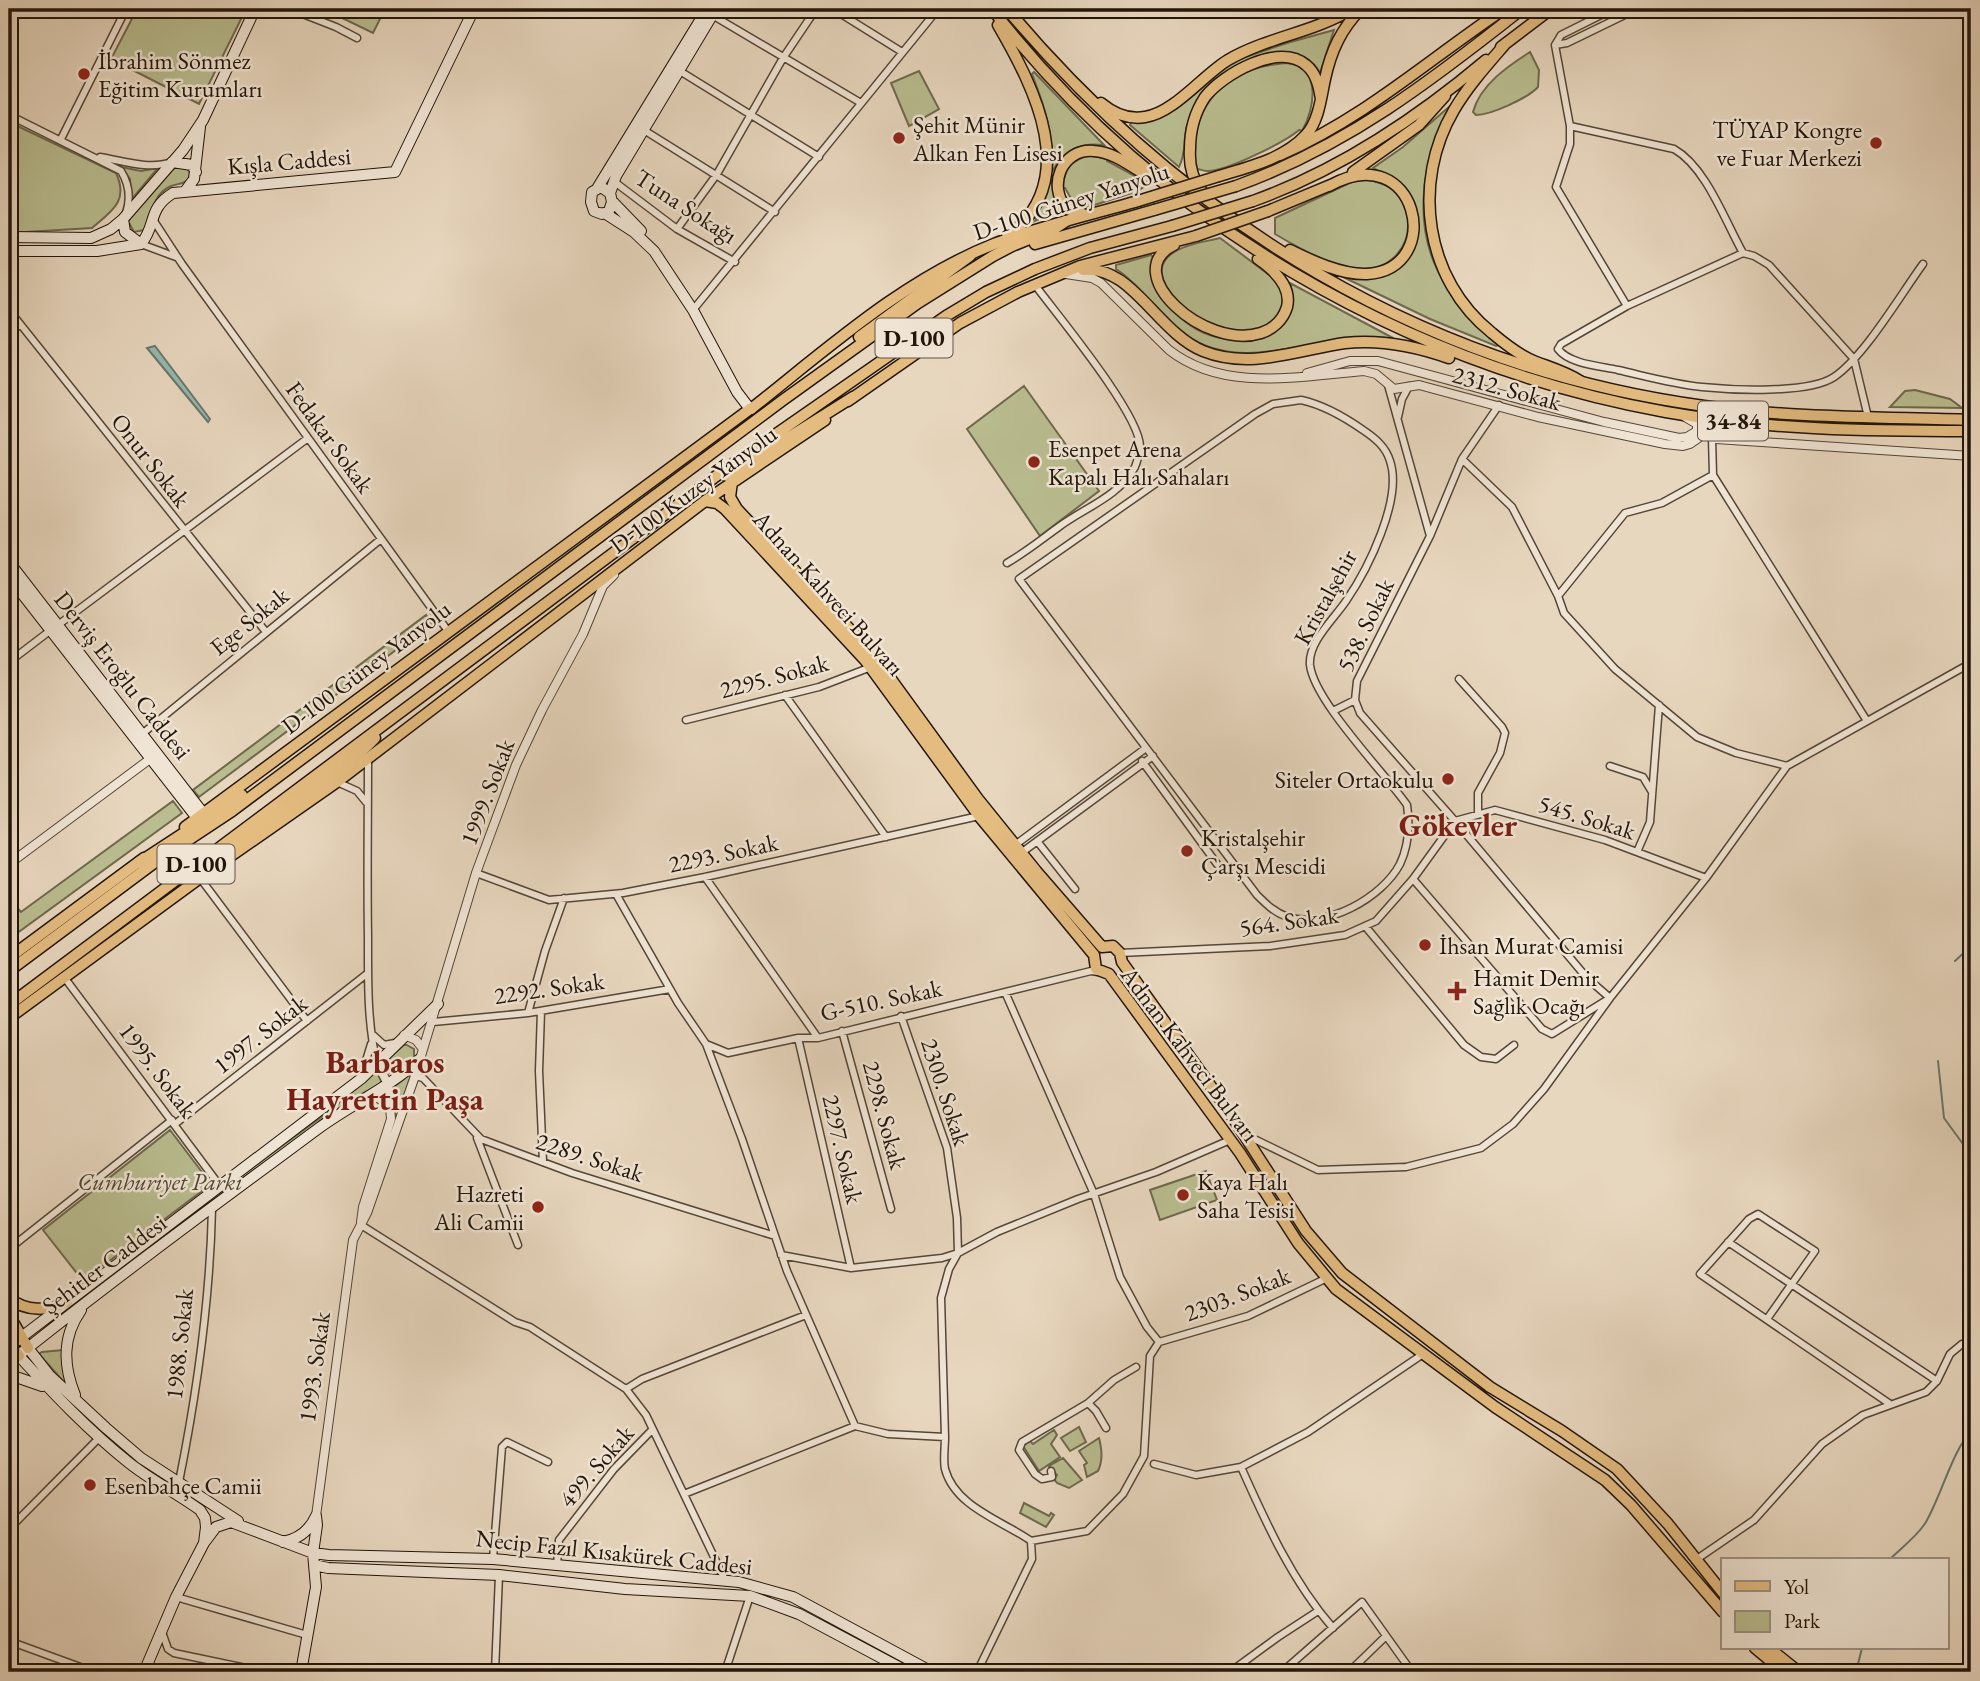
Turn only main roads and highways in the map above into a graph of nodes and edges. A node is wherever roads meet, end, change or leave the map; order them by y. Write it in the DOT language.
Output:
graph roads {
  1 [pos="255,9"];
  2 [pos="474,9"];
  3 [pos="991,9"];
  4 [pos="1007,9"];
  5 [pos="1352,9"];
  6 [pos="1362,9"];
  7 [pos="1504,9"];
  8 [pos="1522,9"];
  9 [pos="1551,9"];
  10 [pos="713,13"];
  11 [pos="1506,43"];
  12 [pos="1074,83"];
  13 [pos="1449,89"];
  14 [pos="1321,99"];
  15 [pos="203,120"];
  16 [pos="1280,155"];
  17 [pos="172,162"];
  18 [pos="196,172"];
  19 [pos="1165,183"];
  20 [pos="1329,186"];
  21 [pos="598,187"];
  22 [pos="186,190"];
  23 [pos="612,190"];
  24 [pos="1214,205"];
  25 [pos="1097,213"];
  26 [pos="606,214"];
  27 [pos="123,219"];
  28 [pos="1066,221"];
  29 [pos="1236,235"];
  30 [pos="1196,236"];
  31 [pos="9,237"];
  32 [pos="1259,238"];
  33 [pos="141,244"];
  34 [pos="995,244"];
  35 [pos="9,251"];
  36 [pos="970,256"];
  37 [pos="978,266"];
  38 [pos="1063,274"];
  39 [pos="696,309"];
  40 [pos="835,362"];
  41 [pos="1501,370"];
  42 [pos="1580,381"];
  43 [pos="853,397"];
  44 [pos="748,406"];
  45 [pos="1971,420"];
  46 [pos="1971,431"];
  47 [pos="732,482"];
  48 [pos="705,501"];
  49 [pos="682,502"];
  50 [pos="9,562"];
  51 [pos="9,577"];
  52 [pos="54,628"];
  53 [pos="875,664"];
  54 [pos="385,724"];
  55 [pos="290,768"];
  56 [pos="983,813"];
  57 [pos="200,816"];
  58 [pos="138,863"];
  59 [pos="215,867"];
  60 [pos="1098,951"];
  61 [pos="1121,957"];
  62 [pos="9,958"];
  63 [pos="9,971"];
  64 [pos="1105,973"];
  65 [pos="9,1004"];
  66 [pos="438,1004"];
  67 [pos="9,1018"];
  68 [pos="422,1054"];
  69 [pos="1244,1134"];
  70 [pos="1230,1140"];
  71 [pos="9,1298"];
  72 [pos="67,1302"];
  73 [pos="86,1302"];
  74 [pos="9,1315"];
  75 [pos="20,1338"];
  76 [pos="9,1344"];
  77 [pos="23,1352"];
  78 [pos="9,1363"];
  79 [pos="9,1380"];
  80 [pos="49,1390"];
  81 [pos="77,1399"];
  82 [pos="247,1528"];
  83 [pos="281,1542"];
  84 [pos="204,1544"];
  85 [pos="313,1553"];
  86 [pos="493,1559"];
  87 [pos="1697,1559"];
  88 [pos="314,1564"];
  89 [pos="1687,1568"];
  90 [pos="499,1575"];
  91 [pos="726,1582"];
  92 [pos="1721,1590"];
  93 [pos="731,1594"];
  94 [pos="1721,1610"];
  95 [pos="1757,1650"];
  96 [pos="1772,1650"];
  97 [pos="144,1672"];
  98 [pos="301,1672"];
  99 [pos="908,1672"];
  100 [pos="932,1672"];
  101 [pos="1784,1672"];
  102 [pos="1799,1672"];
  1 -- 15 [label="main road"];
  2 -- 22 [label="main road, Kışla Caddesi"];
  3 -- 19 [label="main road"];
  3 -- 34 [label="main road"];
  4 -- 12 [label="main road"];
  5 -- 12 [label="main road"];
  6 -- 14 [label="main road"];
  7 -- 16 [label="main road"];
  8 -- 37 [label="main road, D-100, bridge"];
  9 -- 11 [label="main road, D-100"];
  10 -- 21 [label="main road"];
  10 -- 23 [label="main road"];
  11 -- 13 [label="main road, D-100"];
  11 -- 42 [label="main road"];
  12 -- 24 [label="main road"];
  13 -- 20 [label="main road, D-100 Kuzey Yanyolu"];
  13 -- 49 [label="main road, D-100, bridge"];
  14 -- 16 [label="main road"];
  14 -- 24 [label="main road"];
  15 -- 17 [label="main road"];
  15 -- 18 [label="main road"];
  16 -- 25 [label="main road, D-100 Güney Yanyolu, bridge"];
  17 -- 18 [label="main road"];
  17 -- 27 [label="main road"];
  18 -- 22 [label="main road"];
  19 -- 25 [label="main road"];
  19 -- 29 [label="main road, 34-84"];
  20 -- 30 [label="main road, D-100 Kuzey Yanyolu, bridge"];
  20 -- 32 [label="main road"];
  21 -- 23 [label="main road"];
  21 -- 26 [label="main road"];
  22 -- 33 [label="main road"];
  23 -- 26 [label="main road"];
  23 -- 39 [label="main road"];
  24 -- 32 [label="main road, 34-84"];
  25 -- 28 [label="main road, D-100 Güney Yanyolu"];
  26 -- 39 [label="main road"];
  27 -- 31 [label="main road"];
  27 -- 33 [label="main road"];
  28 -- 34 [label="main road, D-100 Güney Yanyolu"];
  28 -- 37 [label="main road"];
  29 -- 30 [label="main road"];
  29 -- 41 [label="main road, 34-84"];
  30 -- 38 [label="main road, D-100 Kuzey Yanyolu"];
  32 -- 42 [label="main road, 34-84"];
  33 -- 35 [label="main road"];
  34 -- 36 [label="main road, D-100 Güney Yanyolu"];
  36 -- 40 [label="main road"];
  36 -- 44 [label="main road, D-100 Güney Yanyolu"];
  37 -- 40 [label="main road, D-100"];
  38 -- 41 [label="main road"];
  38 -- 43 [label="main road, D-100 Kuzey Yanyolu"];
  39 -- 44 [label="main road"];
  40 -- 55 [label="main road, D-100"];
  41 -- 46 [label="main road, 34-84"];
  42 -- 45 [label="main road, 34-84"];
  43 -- 47 [label="main road, D-100 Kuzey Yanyolu"];
  43 -- 49 [label="main road"];
  44 -- 57 [label="main road, D-100 Güney Yanyolu"];
  47 -- 48 [label="main road, D-100 Kuzey Yanyolu"];
  47 -- 53 [label="main road, Adnan Kahveci Bulvarı"];
  48 -- 53 [label="main road, Adnan Kahveci Bulvarı"];
  48 -- 59 [label="main road, D-100 Kuzey Yanyolu"];
  49 -- 54 [label="main road, D-100"];
  50 -- 52 [label="main road, Derviş Eroğlu Caddesi"];
  51 -- 52 [label="main road, Derviş Eroğlu Caddesi"];
  52 -- 57 [label="main road, Derviş Eroğlu Caddesi"];
  53 -- 56 [label="main road, Adnan Kahveci Bulvarı"];
  54 -- 59 [label="main road"];
  54 -- 65 [label="main road, D-100"];
  55 -- 58 [label="main road"];
  55 -- 63 [label="main road, D-100"];
  56 -- 60 [label="main road, Adnan Kahveci Bulvarı"];
  56 -- 60 [label="main road, Adnan Kahveci Bulvarı"];
  57 -- 58 [label="main road, D-100 Güney Yanyolu"];
  58 -- 62 [label="main road, D-100 Güney Yanyolu"];
  59 -- 67 [label="main road, D-100 Kuzey Yanyolu"];
  60 -- 61 [label="main road, Adnan Kahveci Bulvarı"];
  60 -- 64 [label="main road, Adnan Kahveci Bulvarı"];
  61 -- 64 [label="main road"];
  61 -- 69 [label="main road, Adnan Kahveci Bulvarı"];
  64 -- 70 [label="main road, Adnan Kahveci Bulvarı"];
  66 -- 72 [label="main road, Şehitler Caddesi"];
  68 -- 73 [label="main road, Şehitler Caddesi"];
  69 -- 70 [label="main road"];
  69 -- 87 [label="main road, Adnan Kahveci Bulvarı"];
  70 -- 89 [label="main road, Adnan Kahveci Bulvarı"];
  71 -- 72 [label="main road"];
  72 -- 75 [label="main road, Şehitler Caddesi"];
  73 -- 77 [label="main road, Şehitler Caddesi"];
  73 -- 81 [label="main road"];
  74 -- 75 [label="main road"];
  75 -- 76 [label="main road, Şehitler Caddesi"];
  75 -- 77 [label="main road"];
  76 -- 77 [label="main road"];
  77 -- 78 [label="main road, Şehitler Caddesi"];
  77 -- 80 [label="main road"];
  77 -- 81 [label="main road"];
  79 -- 80 [label="main road"];
  80 -- 84 [label="main road"];
  81 -- 82 [label="main road"];
  82 -- 83 [label="main road"];
  82 -- 84 [label="main road"];
  83 -- 85 [label="main road"];
  83 -- 85 [label="main road"];
  84 -- 97 [label="main road"];
  85 -- 86 [label="main road, Necip Fazıl Kısakürek Caddesi"];
  85 -- 88 [label="main road"];
  86 -- 90 [label="main road"];
  86 -- 91 [label="main road, Necip Fazıl Kısakürek Caddesi"];
  87 -- 89 [label="main road"];
  87 -- 92 [label="main road, Adnan Kahveci Bulvarı"];
  88 -- 90 [label="main road, Necip Fazıl Kısakürek Caddesi"];
  88 -- 98 [label="main road"];
  89 -- 94 [label="main road, Adnan Kahveci Bulvarı"];
  90 -- 93 [label="main road, Necip Fazıl Kısakürek Caddesi"];
  91 -- 93 [label="main road"];
  91 -- 100 [label="main road, Necip Fazıl Kısakürek Caddesi"];
  93 -- 99 [label="main road, Necip Fazıl Kısakürek Caddesi"];
  95 -- 101 [label="main road"];
  96 -- 102 [label="main road"];
}
